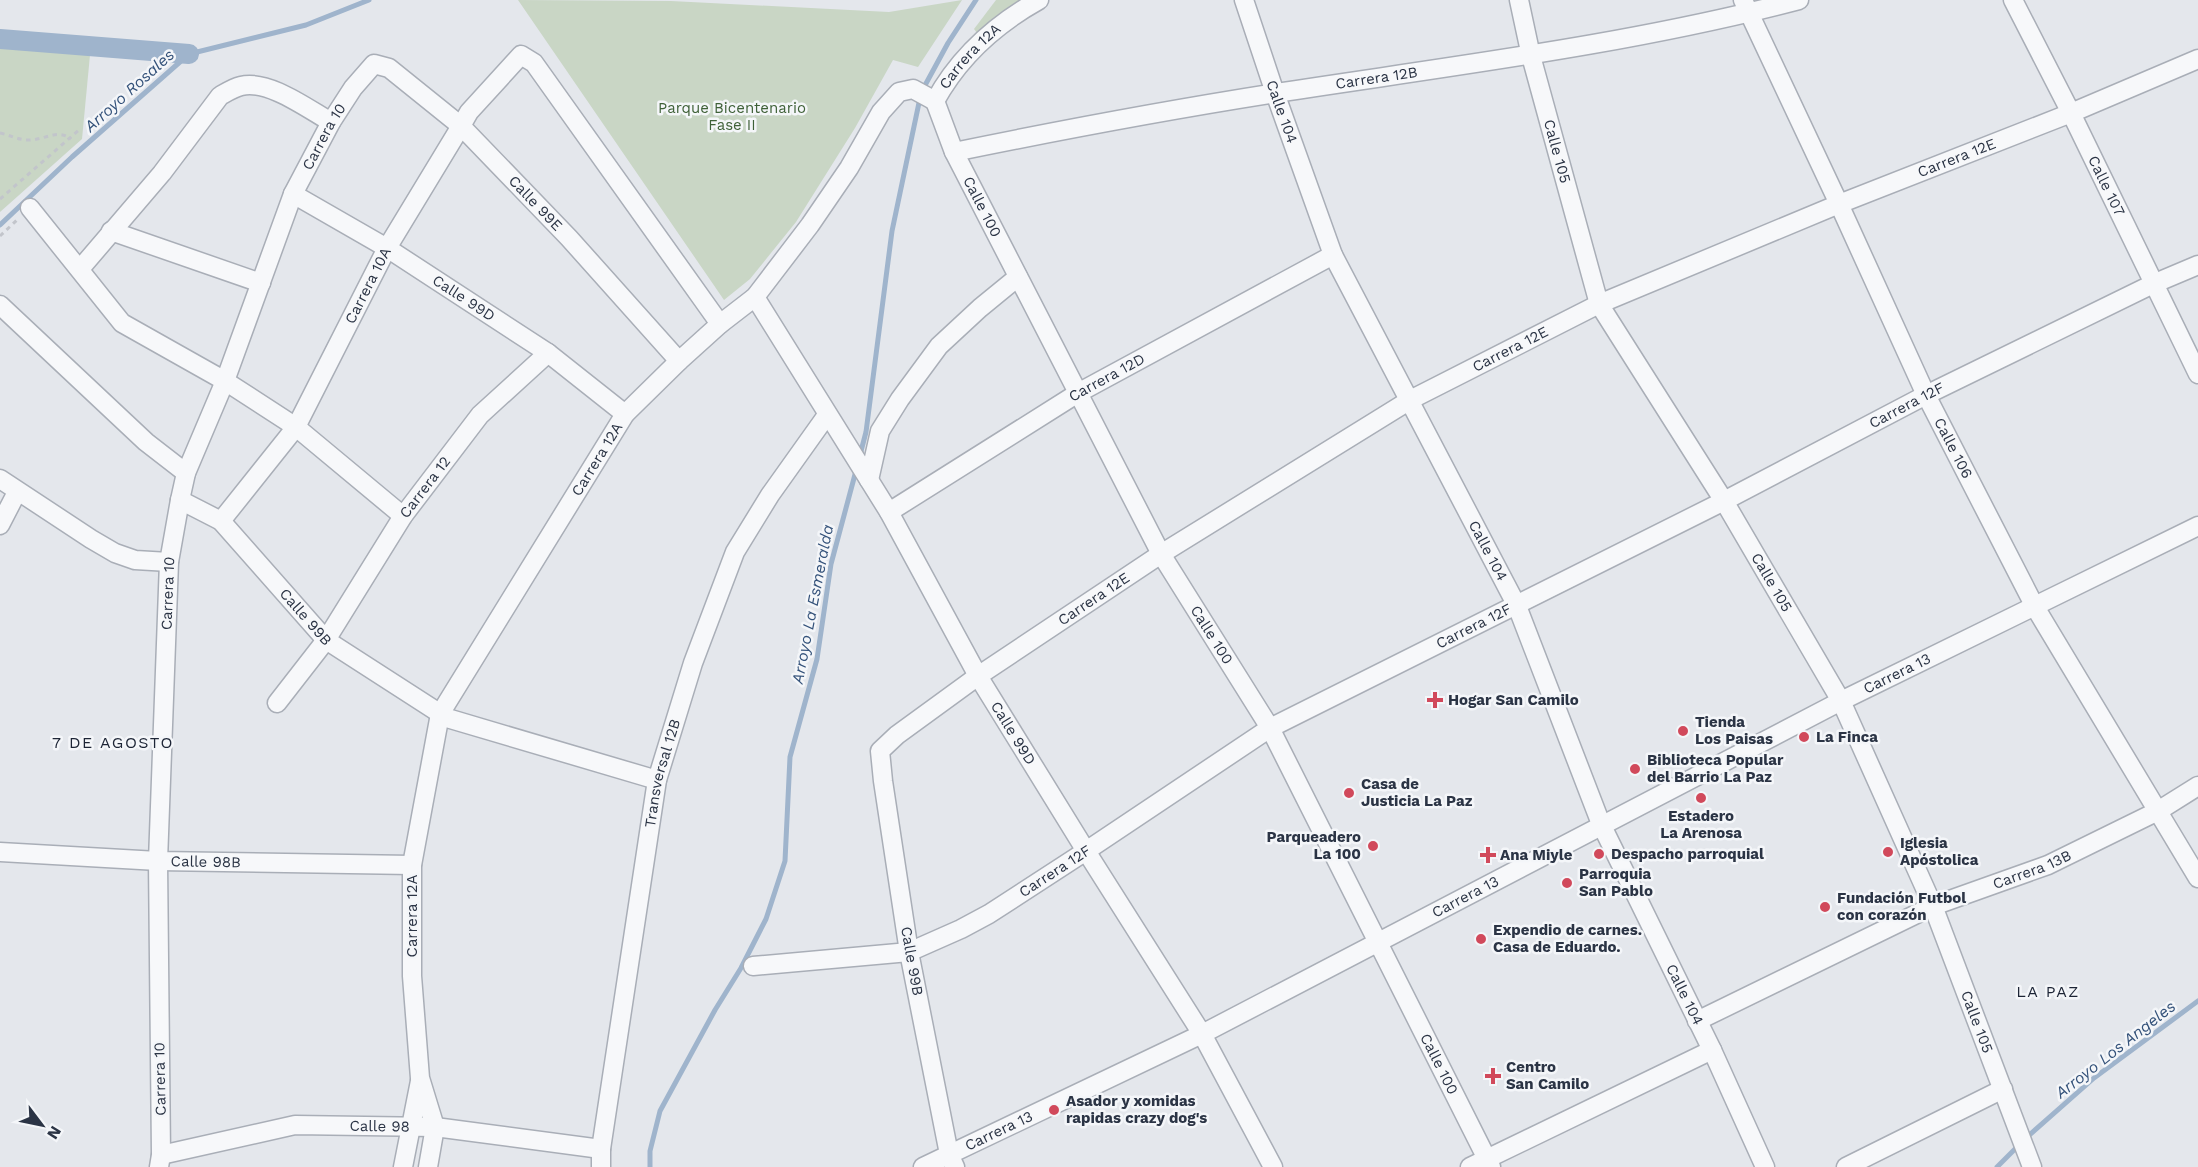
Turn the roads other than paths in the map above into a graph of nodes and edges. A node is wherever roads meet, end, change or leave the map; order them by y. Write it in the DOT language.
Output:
graph roads {
  1 [pos="1039,0"];
  2 [pos="1245,0"];
  3 [pos="1519,0"];
  4 [pos="1799,0"];
  5 [pos="2013,0"];
  6 [pos="1745,7"];
  7 [pos="1531,56"];
  8 [pos="2198,59"];
  9 [pos="374,64"];
  10 [pos="1275,93"];
  11 [pos="935,101"];
  12 [pos="2071,113"];
  13 [pos="331,122"];
  14 [pos="460,126"];
  15 [pos="954,152"];
  16 [pos="293,194"];
  17 [pos="1839,204"];
  18 [pos="30,208"];
  19 [pos="111,231"];
  20 [pos="387,248"];
  21 [pos="1333,255"];
  22 [pos="2198,265"];
  23 [pos="80,269"];
  24 [pos="1018,277"];
  25 [pos="261,283"];
  26 [pos="2153,284"];
  27 [pos="755,297"];
  28 [pos="1599,304"];
  29 [pos="0,305"];
  30 [pos="720,324"];
  31 [pos="548,353"];
  32 [pos="679,361"];
  33 [pos="2198,374"];
  34 [pos="225,381"];
  35 [pos="1078,393"];
  36 [pos="1926,395"];
  37 [pos="1410,400"];
  38 [pos="625,414"];
  39 [pos="827,415"];
  40 [pos="296,427"];
  41 [pos="186,473"];
  42 [pos="866,476"];
  43 [pos="0,479"];
  44 [pos="17,492"];
  45 [pos="180,500"];
  46 [pos="1724,501"];
  47 [pos="889,512"];
  48 [pos="403,516"];
  49 [pos="221,521"];
  50 [pos="0,525"];
  51 [pos="2198,526"];
  52 [pos="1161,554"];
  53 [pos="169,562"];
  54 [pos="1517,606"];
  55 [pos="2035,607"];
  56 [pos="326,640"];
  57 [pos="978,676"];
  58 [pos="1841,701"];
  59 [pos="277,703"];
  60 [pos="443,716"];
  61 [pos="1270,728"];
  62 [pos="880,752"];
  63 [pos="657,780"];
  64 [pos="2198,786"];
  65 [pos="2158,811"];
  66 [pos="1601,824"];
  67 [pos="1086,851"];
  68 [pos="0,852"];
  69 [pos="158,861"];
  70 [pos="412,865"];
  71 [pos="2198,878"];
  72 [pos="1933,906"];
  73 [pos="1376,942"];
  74 [pos="909,952"];
  75 [pos="753,966"];
  76 [pos="1697,1021"];
  77 [pos="1202,1034"];
  78 [pos="1712,1050"];
  79 [pos="420,1077"];
  80 [pos="2003,1089"];
  81 [pos="410,1126"];
  82 [pos="435,1127"];
  83 [pos="601,1158"];
  84 [pos="160,1161"];
  85 [pos="952,1161"];
  86 [pos="2031,1163"];
  87 [pos="1482,1164"];
  88 [pos="403,1167"];
  89 [pos="428,1167"];
  90 [pos="923,1167"];
  91 [pos="1273,1167"];
  92 [pos="1765,1167"];
  93 [pos="1846,1167"];
  1 -- 11 [label="street, Carrera 12A"];
  2 -- 10 [label="street, Calle 104"];
  3 -- 7 [label="street, Calle 105"];
  4 -- 6 [label="street, Carrera 12B"];
  5 -- 12 [label="street, Calle 107"];
  6 -- 7 [label="street, Carrera 12B"];
  6 -- 17 [label="street, Calle 106"];
  7 -- 10 [label="street, Carrera 12B"];
  7 -- 28 [label="street, Calle 105"];
  8 -- 12 [label="street, Carrera 12E"];
  9 -- 13 [label="street, Carrera 10"];
  9 -- 14 [label="street, Calle 99E"];
  10 -- 15 [label="street, Carrera 12B"];
  10 -- 21 [label="street, Calle 104"];
  11 -- 15 [label="street, Calle 100"];
  11 -- 27 [label="street, Carrera 12A"];
  12 -- 17 [label="street, Carrera 12E"];
  12 -- 26 [label="street, Calle 107"];
  13 -- 16 [label="street, Carrera 10"];
  13 -- 19 [label="street"];
  14 -- 20 [label="street, Carrera 10A"];
  14 -- 30 [label="street, Carrera 10A"];
  14 -- 32 [label="street, Calle 99E"];
  15 -- 24 [label="street, Calle 100"];
  16 -- 20 [label="street, Calle 99D"];
  16 -- 25 [label="street, Carrera 10"];
  17 -- 28 [label="street, Carrera 12E"];
  17 -- 36 [label="street, Calle 106"];
  18 -- 23 [label="street"];
  19 -- 23 [label="street"];
  19 -- 25 [label="street"];
  20 -- 31 [label="street, Calle 99D"];
  20 -- 40 [label="street, Carrera 10A"];
  21 -- 35 [label="street, Carrera 12D"];
  21 -- 37 [label="street, Calle 104"];
  22 -- 26 [label="street, Carrera 12F"];
  23 -- 34 [label="street"];
  24 -- 35 [label="street, Calle 100"];
  24 -- 42 [label="street"];
  25 -- 34 [label="street, Carrera 10"];
  26 -- 33 [label="street, Calle 107"];
  26 -- 36 [label="street, Carrera 12F"];
  27 -- 30 [label="street, Carrera 12A"];
  27 -- 39 [label="street, Calle 99D"];
  28 -- 37 [label="street, Carrera 12E"];
  28 -- 46 [label="street, Calle 105"];
  29 -- 41 [label="street"];
  30 -- 32 [label="street, Carrera 12A"];
  31 -- 38 [label="street, Calle 99D"];
  31 -- 48 [label="street, Carrera 12"];
  32 -- 38 [label="street, Carrera 12A"];
  34 -- 40 [label="street"];
  34 -- 41 [label="street, Carrera 10"];
  35 -- 47 [label="street, Carrera 12D"];
  35 -- 52 [label="street, Calle 100"];
  36 -- 46 [label="street, Carrera 12F"];
  36 -- 55 [label="street, Calle 106"];
  37 -- 52 [label="street, Carrera 12E"];
  37 -- 54 [label="street, Calle 104"];
  38 -- 60 [label="street, Carrera 12A"];
  39 -- 42 [label="street, Calle 99D"];
  39 -- 63 [label="street, Transversal 12B"];
  40 -- 48 [label="street"];
  40 -- 49 [label="street, Carrera 10A"];
  41 -- 45 [label="street, Carrera 10"];
  42 -- 47 [label="street, Calle 99D"];
  43 -- 44 [label="street"];
  44 -- 50 [label="street"];
  44 -- 53 [label="street"];
  45 -- 49 [label="street, Calle 99B"];
  45 -- 53 [label="street, Carrera 10"];
  46 -- 54 [label="street, Carrera 12F"];
  46 -- 58 [label="street, Calle 105"];
  47 -- 57 [label="street, Calle 99D"];
  48 -- 56 [label="street, Carrera 12"];
  49 -- 56 [label="street, Calle 99B"];
  51 -- 55 [label="street, Carrera 13"];
  52 -- 57 [label="street, Carrera 12E"];
  52 -- 61 [label="street, Calle 100"];
  53 -- 69 [label="street, Carrera 10"];
  54 -- 61 [label="street, Carrera 12F"];
  54 -- 66 [label="street, Calle 104"];
  55 -- 58 [label="street, Carrera 13"];
  55 -- 65 [label="street, Calle 106"];
  56 -- 59 [label="street, Carrera 12"];
  56 -- 60 [label="street, Calle 99B"];
  57 -- 62 [label="street, Carrera 12E"];
  57 -- 67 [label="street, Calle 99D"];
  58 -- 66 [label="street, Carrera 13"];
  58 -- 72 [label="street, Calle 105"];
  60 -- 63 [label="street, Calle 99B"];
  60 -- 70 [label="street, Carrera 12A"];
  61 -- 67 [label="street, Carrera 12F"];
  61 -- 73 [label="street, Calle 100"];
  62 -- 74 [label="street, Calle 99B"];
  63 -- 83 [label="street, Transversal 12B"];
  64 -- 65 [label="street, Carrera 13B"];
  65 -- 71 [label="street, Calle 106"];
  65 -- 72 [label="street, Carrera 13B"];
  66 -- 73 [label="street, Carrera 13"];
  66 -- 76 [label="street, Calle 104"];
  67 -- 74 [label="street, Carrera 12F"];
  67 -- 77 [label="street, Calle 99D"];
  68 -- 69 [label="street, Calle 98B"];
  69 -- 70 [label="street, Calle 98B"];
  69 -- 84 [label="street, Carrera 10"];
  70 -- 79 [label="street, Carrera 12A"];
  72 -- 76 [label="street, Carrera 13B"];
  72 -- 80 [label="street, Calle 105"];
  73 -- 77 [label="street, Carrera 13"];
  73 -- 87 [label="street, Calle 100"];
  74 -- 75 [label="street, Carrera 12F"];
  74 -- 85 [label="street, Calle 99B"];
  76 -- 78 [label="street, Calle 104"];
  77 -- 85 [label="street, Carrera 13"];
  77 -- 91 [label="street, Calle 99D"];
  78 -- 87 [label="street"];
  78 -- 92 [label="street, Calle 104"];
  79 -- 81 [label="street, Carrera 12A"];
  79 -- 82 [label="street, Carrera 12A"];
  80 -- 86 [label="street, Calle 105"];
  80 -- 93 [label="street"];
  81 -- 82 [label="street, Calle 98"];
  81 -- 84 [label="street, Calle 98"];
  81 -- 88 [label="street, Carrera 12A"];
  82 -- 83 [label="street, Calle 98"];
  82 -- 89 [label="street, Carrera 12A"];
  85 -- 90 [label="street, Carrera 13"];
}
